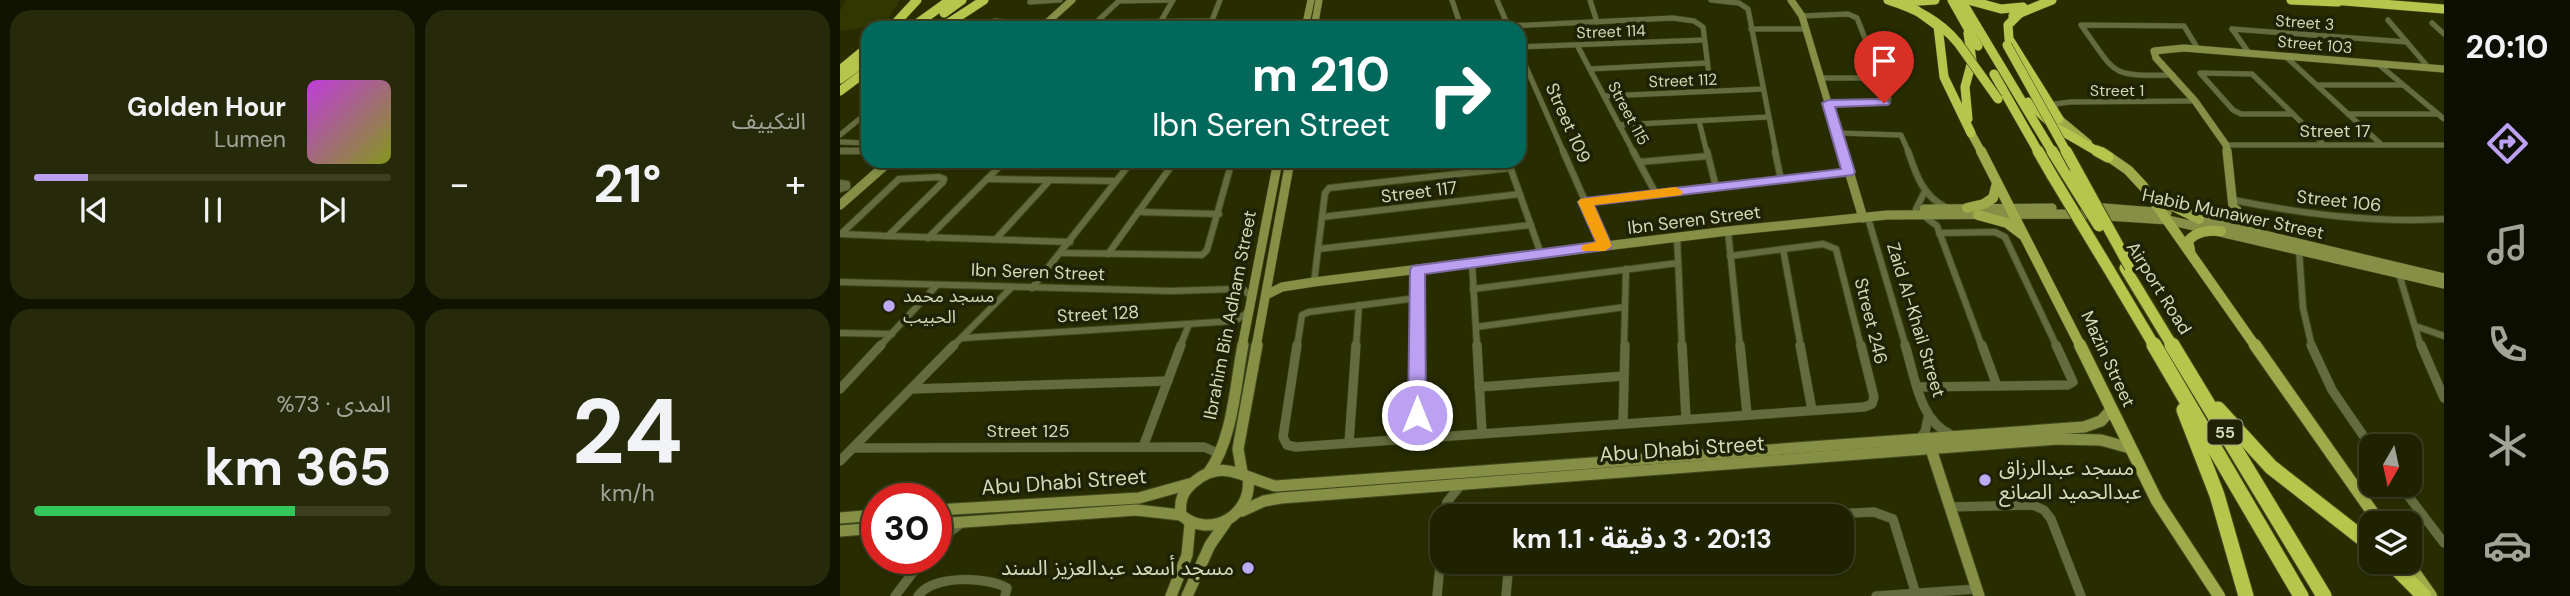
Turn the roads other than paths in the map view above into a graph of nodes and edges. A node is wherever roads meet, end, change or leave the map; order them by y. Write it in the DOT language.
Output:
graph roads {
  1 [pos="917,0"];
  2 [pos="938,0"];
  3 [pos="950,0"];
  4 [pos="962,0"];
  5 [pos="973,0"];
  6 [pos="984,0"];
  7 [pos="1031,0"];
  8 [pos="1059,0"];
  9 [pos="1071,0"];
  10 [pos="1173,0"];
  11 [pos="1220,0"];
  12 [pos="1311,0"];
  13 [pos="1319,0"];
  14 [pos="1452,0"];
  15 [pos="1497,0"];
  16 [pos="1590,0"];
  17 [pos="1710,0"];
  18 [pos="1791,0"];
  19 [pos="1888,0"];
  20 [pos="1898,0"];
  21 [pos="1935,0"];
  22 [pos="1952,0"];
  23 [pos="1961,0"];
  24 [pos="1968,0"];
  25 [pos="2031,0"];
  26 [pos="2052,0"];
  27 [pos="2291,0"];
  28 [pos="2332,0"];
  29 [pos="2394,0"];
  30 [pos="1119,1"];
  31 [pos="2380,4"];
  32 [pos="2444,6"];
  33 [pos="1916,10"];
  34 [pos="2021,12"];
  35 [pos="1802,16"];
  36 [pos="2388,20"];
  37 [pos="898,21"];
  38 [pos="910,21"];
  39 [pos="921,21"];
  40 [pos="934,21"];
  41 [pos="948,21"];
  42 [pos="950,21"];
  43 [pos="1046,21"];
  44 [pos="1098,21"];
  45 [pos="1161,21"];
  46 [pos="1212,21"];
  47 [pos="1306,21"];
  48 [pos="1315,21"];
  49 [pos="1459,21"];
  50 [pos="1506,21"];
  51 [pos="1597,22"];
  52 [pos="2432,23"];
  53 [pos="1965,24"];
  54 [pos="1526,26"];
  55 [pos="1751,29"];
  56 [pos="1805,29"];
  57 [pos="2444,34"];
  58 [pos="1704,40"];
  59 [pos="2407,42"];
  60 [pos="1958,43"];
  61 [pos="1577,45"];
  62 [pos="1526,49"];
  63 [pos="2198,49"];
  64 [pos="2249,53"];
  65 [pos="861,54"];
  66 [pos="2285,56"];
  67 [pos="1707,62"];
  68 [pos="2376,63"];
  69 [pos="861,64"];
  70 [pos="1526,65"];
  71 [pos="2428,67"];
  72 [pos="1590,69"];
  73 [pos="2444,69"];
  74 [pos="840,71"];
  75 [pos="861,75"];
  76 [pos="2173,75"];
  77 [pos="1820,78"];
  78 [pos="1881,78"];
  79 [pos="2006,78"];
  80 [pos="840,79"];
  81 [pos="861,83"];
  82 [pos="2316,85"];
  83 [pos="2402,85"];
  84 [pos="1763,89"];
  85 [pos="840,91"];
  86 [pos="1711,91"];
  87 [pos="1605,96"];
  88 [pos="840,97"];
  89 [pos="2195,102"];
  90 [pos="1828,103"];
  91 [pos="2293,114"];
  92 [pos="2348,114"];
  93 [pos="2438,114"];
  94 [pos="1768,117"];
  95 [pos="2059,118"];
  96 [pos="861,119"];
  97 [pos="2444,119"];
  98 [pos="1699,121"];
  99 [pos="1619,125"];
  100 [pos="1837,133"];
  101 [pos="1972,133"];
  102 [pos="840,135"];
  103 [pos="840,142"];
  104 [pos="2226,145"];
  105 [pos="2324,145"];
  106 [pos="2382,145"];
  107 [pos="2444,145"];
  108 [pos="861,147"];
  109 [pos="861,149"];
  110 [pos="840,151"];
  111 [pos="1709,156"];
  112 [pos="2108,157"];
  113 [pos="1639,162"];
  114 [pos="882,168"];
  115 [pos="998,168"];
  116 [pos="1126,168"];
  117 [pos="1170,168"];
  118 [pos="1230,168"];
  119 [pos="1277,168"];
  120 [pos="1289,168"];
  121 [pos="1477,168"];
  122 [pos="1510,168"];
  123 [pos="1849,172"];
  124 [pos="2053,176"];
  125 [pos="987,178"];
  126 [pos="1051,180"];
  127 [pos="1287,180"];
  128 [pos="1781,180"];
  129 [pos="1996,180"];
  130 [pos="1116,181"];
  131 [pos="1274,182"];
  132 [pos="840,183"];
  133 [pos="1716,187"];
  134 [pos="844,188"];
  135 [pos="860,188"];
  136 [pos="2147,192"];
  137 [pos="1520,194"];
  138 [pos="1656,194"];
  139 [pos="1925,195"];
  140 [pos="1585,202"];
  141 [pos="2233,203"];
  142 [pos="840,205"];
  143 [pos="1967,208"];
  144 [pos="1946,211"];
  145 [pos="2013,211"];
  146 [pos="1138,212"];
  147 [pos="1919,212"];
  148 [pos="1219,214"];
  149 [pos="1864,215"];
  150 [pos="1978,215"];
  151 [pos="2165,216"];
  152 [pos="1322,218"];
  153 [pos="2199,219"];
  154 [pos="2444,219"];
  155 [pos="1531,225"];
  156 [pos="2223,228"];
  157 [pos="2240,229"];
  158 [pos="1938,230"];
  159 [pos="1728,231"];
  160 [pos="887,237"];
  161 [pos="1677,237"];
  162 [pos="2027,237"];
  163 [pos="928,238"];
  164 [pos="996,239"];
  165 [pos="1070,242"];
  166 [pos="1605,246"];
  167 [pos="1318,249"];
  168 [pos="1783,249"];
  169 [pos="2299,250"];
  170 [pos="1061,253"];
  171 [pos="1108,254"];
  172 [pos="1541,254"];
  173 [pos="1730,256"];
  174 [pos="2194,256"];
  175 [pos="2340,256"];
  176 [pos="2357,260"];
  177 [pos="1472,263"];
  178 [pos="1678,263"];
  179 [pos="1626,269"];
  180 [pos="1418,270"];
  181 [pos="2129,272"];
  182 [pos="2399,274"];
  183 [pos="2444,278"];
  184 [pos="1255,279"];
  185 [pos="1268,280"];
  186 [pos="840,282"];
  187 [pos="1314,282"];
  188 [pos="937,285"];
  189 [pos="2444,285"];
  190 [pos="1282,287"];
  191 [pos="1012,288"];
  192 [pos="1032,288"];
  193 [pos="1235,289"];
  194 [pos="1473,289"];
  195 [pos="1266,295"];
  196 [pos="1251,297"];
  197 [pos="1418,298"];
  198 [pos="1359,305"];
  199 [pos="1625,307"];
  200 [pos="1248,312"];
  201 [pos="1235,321"];
  202 [pos="1189,324"];
  203 [pos="1246,326"];
  204 [pos="2415,326"];
  205 [pos="1476,327"];
  206 [pos="840,333"];
  207 [pos="892,334"];
  208 [pos="2444,336"];
  209 [pos="962,338"];
  210 [pos="2162,358"];
  211 [pos="2190,375"];
  212 [pos="1624,376"];
  213 [pos="1168,381"];
  214 [pos="1997,386"];
  215 [pos="1479,387"];
  216 [pos="1917,387"];
  217 [pos="840,389"];
  218 [pos="911,389"];
  219 [pos="2444,398"];
  220 [pos="1812,410"];
  221 [pos="2111,410"];
  222 [pos="1747,414"];
  223 [pos="1686,418"];
  224 [pos="1928,418"];
  225 [pos="1623,423"];
  226 [pos="2004,432"];
  227 [pos="1226,433"];
  228 [pos="1482,433"];
  229 [pos="2362,434"];
  230 [pos="1954,436"];
  231 [pos="1417,438"];
  232 [pos="1919,439"];
  233 [pos="1349,443"];
  234 [pos="2012,443"];
  235 [pos="1143,447"];
  236 [pos="1203,447"];
  237 [pos="853,448"];
  238 [pos="2130,448"];
  239 [pos="1931,449"];
  240 [pos="1703,453"];
  241 [pos="1220,454"];
  242 [pos="1684,455"];
  243 [pos="840,461"];
  244 [pos="1706,466"];
  245 [pos="1687,468"];
  246 [pos="1209,472"];
  247 [pos="1245,475"];
  248 [pos="1192,482"];
  249 [pos="1460,486"];
  250 [pos="1437,487"];
  251 [pos="2409,497"];
  252 [pos="1047,502"];
  253 [pos="1447,502"];
  254 [pos="1950,507"];
  255 [pos="952,509"];
  256 [pos="2373,511"];
  257 [pos="1854,513"];
  258 [pos="861,516"];
  259 [pos="1041,516"];
  260 [pos="1233,516"];
  261 [pos="840,518"];
  262 [pos="1185,519"];
  263 [pos="964,522"];
  264 [pos="952,523"];
  265 [pos="861,529"];
  266 [pos="840,531"];
  267 [pos="952,531"];
  268 [pos="2359,536"];
  269 [pos="2444,543"];
  270 [pos="912,574"];
  271 [pos="1439,574"];
  272 [pos="1508,574"];
  273 [pos="2402,574"];
  274 [pos="2415,574"];
  275 [pos="1173,591"];
  276 [pos="1189,591"];
  277 [pos="1915,592"];
  278 [pos="898,593"];
  279 [pos="919,593"];
  280 [pos="1978,593"];
  281 [pos="1005,596"];
  282 [pos="1437,596"];
  283 [pos="1506,596"];
  284 [pos="1876,596"];
  285 [pos="2081,596"];
  286 [pos="2219,596"];
  287 [pos="2246,596"];
  288 [pos="2301,596"];
  289 [pos="2324,596"];
  290 [pos="2424,596"];
  291 [pos="2431,596"];
  1 -- 37 [label="highway"];
  2 -- 38 [label="highway"];
  3 -- 39 [label="highway"];
  4 -- 40 [label="highway"];
  5 -- 41 [label="highway"];
  6 -- 42 [label="highway"];
  7 -- 8 [label="street"];
  9 -- 43 [label="street"];
  10 -- 30 [label="street"];
  10 -- 45 [label="street"];
  11 -- 46 [label="street"];
  12 -- 47 [label="street"];
  13 -- 48 [label="street"];
  14 -- 49 [label="street"];
  15 -- 50 [label="street"];
  16 -- 51 [label="street"];
  17 -- 55 [label="street"];
  18 -- 35 [label="street, Zaid Al-Khail Street"];
  19 -- 33 [label="highway"];
  20 -- 21 [label="highway"];
  22 -- 53 [label="highway, Airport Road / 55"];
  23 -- 79 [label="highway, Airport Road / 55"];
  24 -- 25 [label="highway"];
  26 -- 34 [label="highway"];
  27 -- 31 [label="highway"];
  28 -- 31 [label="highway"];
  29 -- 32 [label="highway"];
  30 -- 44 [label="street"];
  31 -- 32 [label="highway"];
  33 -- 60 [label="highway"];
  33 -- 101 [label="highway"];
  34 -- 95 [label="highway"];
  34 -- 181 [label="highway, bridge"];
  35 -- 56 [label="street, Zaid Al-Khail Street"];
  35 -- 78 [label="street"];
  36 -- 59 [label="street"];
  45 -- 46 [label="street"];
  51 -- 54 [label="street"];
  51 -- 58 [label="street"];
  52 -- 57 [label="street"];
  53 -- 101 [label="highway"];
  53 -- 124 [label="highway, Airport Road / 55"];
  55 -- 56 [label="street"];
  55 -- 84 [label="street"];
  56 -- 77 [label="street, Zaid Al-Khail Street"];
  58 -- 61 [label="street, Street 114"];
  58 -- 67 [label="street"];
  59 -- 64 [label="street, Street 3"];
  59 -- 71 [label="street"];
  60 -- 124 [label="highway, bridge"];
  61 -- 62 [label="street, Street 114"];
  61 -- 72 [label="street, Street 115"];
  63 -- 64 [label="street, Street 103"];
  63 -- 76 [label="street, Street 103"];
  63 -- 76 [label="street"];
  64 -- 66 [label="street, Street 103"];
  65 -- 74 [label="highway"];
  66 -- 68 [label="street, Street 103"];
  66 -- 82 [label="street"];
  67 -- 72 [label="street"];
  67 -- 86 [label="street"];
  68 -- 71 [label="street, Street 103"];
  68 -- 83 [label="street"];
  69 -- 80 [label="highway"];
  70 -- 140 [label="street, Street 109"];
  71 -- 73 [label="street, Street 103"];
  72 -- 87 [label="street, Street 115"];
  75 -- 85 [label="highway"];
  76 -- 89 [label="street, Street 103"];
  77 -- 78 [label="street"];
  77 -- 90 [label="street, Zaid Al-Khail Street"];
  78 -- 90 [label="street"];
  79 -- 112 [label="highway"];
  79 -- 181 [label="highway, Airport Road / 55, bridge"];
  81 -- 88 [label="highway"];
  82 -- 83 [label="street"];
  82 -- 92 [label="street"];
  83 -- 93 [label="street"];
  84 -- 86 [label="street, Street 112"];
  84 -- 94 [label="street"];
  86 -- 87 [label="street, Street 112"];
  87 -- 99 [label="street, Street 115"];
  89 -- 95 [label="street, Street 1"];
  89 -- 104 [label="street, Street 103"];
  90 -- 100 [label="street, Zaid Al-Khail Street"];
  91 -- 91 [label="street"];
  91 -- 105 [label="street"];
  92 -- 93 [label="street"];
  92 -- 106 [label="street"];
  93 -- 97 [label="street"];
  94 -- 98 [label="street"];
  94 -- 128 [label="street"];
  95 -- 112 [label="main road"];
  96 -- 102 [label="street"];
  98 -- 99 [label="street"];
  98 -- 111 [label="street"];
  99 -- 113 [label="street, Street 115"];
  100 -- 123 [label="street, Zaid Al-Khail Street"];
  100 -- 139 [label="street"];
  101 -- 129 [label="main road, Mazin Street"];
  103 -- 108 [label="street"];
  104 -- 105 [label="street, Street 17"];
  104 -- 141 [label="street, Street 103"];
  105 -- 106 [label="street, Street 17"];
  106 -- 107 [label="street, Street 17"];
  109 -- 110 [label="street"];
  111 -- 113 [label="street"];
  111 -- 133 [label="street"];
  112 -- 136 [label="main road"];
  113 -- 138 [label="street, Street 115"];
  114 -- 135 [label="street"];
  115 -- 125 [label="street"];
  116 -- 130 [label="street"];
  117 -- 146 [label="street"];
  118 -- 148 [label="street"];
  119 -- 131 [label="street, Ibrahim Bin Adham Street"];
  120 -- 127 [label="street, Ibrahim Bin Adham Street"];
  121 -- 152 [label="street"];
  122 -- 137 [label="street"];
  123 -- 128 [label="street"];
  123 -- 149 [label="street, Zaid Al-Khail Street"];
  124 -- 210 [label="highway, Airport Road / 55, bridge"];
  125 -- 126 [label="street"];
  125 -- 163 [label="street"];
  126 -- 130 [label="street"];
  126 -- 164 [label="street"];
  127 -- 131 [label="street"];
  127 -- 185 [label="street, Ibrahim Bin Adham Street"];
  128 -- 133 [label="street"];
  129 -- 143 [label="main road"];
  129 -- 145 [label="main road, Mazin Street"];
  130 -- 165 [label="street"];
  131 -- 184 [label="street, Ibrahim Bin Adham Street"];
  132 -- 134 [label="street"];
  133 -- 138 [label="street"];
  134 -- 135 [label="street"];
  135 -- 142 [label="street"];
  136 -- 151 [label="main road"];
  136 -- 153 [label="main road"];
  137 -- 152 [label="street, Street 117"];
  137 -- 155 [label="street"];
  138 -- 140 [label="street"];
  139 -- 144 [label="street"];
  139 -- 147 [label="street"];
  140 -- 166 [label="street, Street 109"];
  141 -- 154 [label="street, Street 106"];
  141 -- 156 [label="street"];
  141 -- 157 [label="street, Street 103"];
  143 -- 144 [label="street, Ibn Seren Street"];
  143 -- 145 [label="street, Ibn Seren Street"];
  144 -- 147 [label="street, Ibn Seren Street"];
  144 -- 150 [label="street, Ibn Seren Street"];
  144 -- 158 [label="street"];
  145 -- 150 [label="street, Ibn Seren Street"];
  145 -- 151 [label="street, Habib Munawer Street"];
  145 -- 162 [label="main road, Mazin Street"];
  146 -- 148 [label="street"];
  146 -- 171 [label="street"];
  147 -- 149 [label="street, Ibn Seren Street"];
  147 -- 158 [label="street"];
  148 -- 171 [label="street"];
  149 -- 159 [label="street, Ibn Seren Street"];
  149 -- 216 [label="street, Zaid Al-Khail Street"];
  150 -- 162 [label="main road"];
  151 -- 153 [label="street, Habib Munawer Street"];
  151 -- 156 [label="street, Habib Munawer Street"];
  151 -- 174 [label="main road"];
  152 -- 167 [label="street"];
  153 -- 156 [label="street, Habib Munawer Street"];
  155 -- 167 [label="street"];
  155 -- 172 [label="street"];
  156 -- 157 [label="street, Habib Munawer Street"];
  156 -- 169 [label="street, Habib Munawer Street"];
  156 -- 174 [label="main road"];
  157 -- 175 [label="street, Habib Munawer Street"];
  158 -- 214 [label="street"];
  158 -- 214 [label="street"];
  159 -- 161 [label="street, Ibn Seren Street"];
  159 -- 173 [label="street"];
  160 -- 160 [label="street"];
  160 -- 163 [label="street"];
  161 -- 166 [label="street, Ibn Seren Street"];
  161 -- 178 [label="street"];
  162 -- 221 [label="main road, Mazin Street"];
  163 -- 164 [label="street"];
  164 -- 165 [label="street"];
  165 -- 170 [label="street"];
  166 -- 172 [label="street, Ibn Seren Street"];
  167 -- 187 [label="street"];
  168 -- 173 [label="street"];
  168 -- 220 [label="street"];
  168 -- 220 [label="street, Street 246"];
  169 -- 175 [label="street, Habib Munawer Street"];
  169 -- 229 [label="street"];
  170 -- 171 [label="street"];
  170 -- 192 [label="street"];
  172 -- 177 [label="street, Ibn Seren Street"];
  173 -- 222 [label="street"];
  174 -- 256 [label="main road"];
  175 -- 176 [label="street, Habib Munawer Street"];
  176 -- 182 [label="street, Habib Munawer Street"];
  176 -- 183 [label="street, Habib Munawer Street"];
  177 -- 180 [label="street, Ibn Seren Street"];
  177 -- 194 [label="street"];
  178 -- 179 [label="street"];
  178 -- 223 [label="street"];
  179 -- 194 [label="street"];
  179 -- 199 [label="street"];
  180 -- 187 [label="street, Ibn Seren Street"];
  180 -- 197 [label="street"];
  181 -- 211 [label="highway, Airport Road / 55"];
  182 -- 189 [label="street, Habib Munawer Street"];
  182 -- 204 [label="street"];
  184 -- 193 [label="street, Ibn Seren Street"];
  184 -- 196 [label="street, Ibrahim Bin Adham Street"];
  185 -- 190 [label="street"];
  185 -- 195 [label="street, Ibrahim Bin Adham Street"];
  186 -- 188 [label="street, Ibn Seren Street"];
  187 -- 190 [label="street, Ibn Seren Street"];
  188 -- 191 [label="street, Ibn Seren Street"];
  188 -- 207 [label="street"];
  190 -- 195 [label="street, Ibn Seren Street"];
  191 -- 192 [label="street, Ibn Seren Street"];
  191 -- 209 [label="street"];
  192 -- 193 [label="street, Ibn Seren Street"];
  193 -- 196 [label="street, Ibn Seren Street"];
  194 -- 205 [label="street"];
  195 -- 247 [label="street, Ibrahim Bin Adham Street"];
  196 -- 200 [label="street, Ibrahim Bin Adham Street"];
  197 -- 198 [label="street"];
  197 -- 231 [label="street"];
  198 -- 233 [label="street"];
  198 -- 233 [label="street"];
  199 -- 205 [label="street"];
  199 -- 212 [label="street"];
  200 -- 201 [label="street"];
  200 -- 203 [label="street, Ibrahim Bin Adham Street"];
  201 -- 202 [label="street, Street 128"];
  201 -- 203 [label="street, Street 128"];
  202 -- 209 [label="street, Street 128"];
  202 -- 213 [label="street"];
  203 -- 227 [label="street, Ibrahim Bin Adham Street"];
  204 -- 208 [label="street"];
  204 -- 219 [label="street"];
  205 -- 215 [label="street"];
  206 -- 207 [label="street"];
  207 -- 217 [label="street"];
  209 -- 218 [label="street"];
  210 -- 287 [label="highway"];
  210 -- 288 [label="highway, Airport Road / 55"];
  211 -- 268 [label="highway"];
  211 -- 289 [label="highway, Airport Road / 55"];
  212 -- 215 [label="street"];
  212 -- 225 [label="street"];
  213 -- 218 [label="street"];
  213 -- 235 [label="street"];
  214 -- 216 [label="street"];
  215 -- 228 [label="street"];
  216 -- 224 [label="street, Zaid Al-Khail Street"];
  218 -- 237 [label="street"];
  220 -- 222 [label="street"];
  221 -- 226 [label="street, Abu Dhabi Street"];
  221 -- 238 [label="main road, Mazin Street"];
  222 -- 223 [label="street"];
  223 -- 225 [label="street"];
  224 -- 230 [label="street, Zaid Al-Khail Street"];
  224 -- 232 [label="street, Zaid Al-Khail Street"];
  225 -- 228 [label="street"];
  226 -- 230 [label="street, Abu Dhabi Street"];
  226 -- 234 [label="street"];
  227 -- 236 [label="street"];
  227 -- 241 [label="street, Ibrahim Bin Adham Street"];
  228 -- 231 [label="street"];
  230 -- 232 [label="street, Abu Dhabi Street"];
  231 -- 233 [label="street"];
  232 -- 240 [label="street, Abu Dhabi Street"];
  234 -- 238 [label="street, Abu Dhabi Street"];
  234 -- 239 [label="street, Abu Dhabi Street"];
  235 -- 236 [label="street, Street 125"];
  235 -- 237 [label="street, Street 125"];
  236 -- 241 [label="street, Street 125"];
  237 -- 243 [label="street"];
  238 -- 286 [label="main road, Mazin Street"];
  239 -- 244 [label="street, Abu Dhabi Street"];
  239 -- 254 [label="street"];
  240 -- 242 [label="street, Abu Dhabi Street"];
  240 -- 244 [label="street"];
  241 -- 246 [label="street, Ibrahim Bin Adham Street"];
  242 -- 245 [label="street"];
  242 -- 247 [label="street, Abu Dhabi Street"];
  244 -- 245 [label="street, Abu Dhabi Street"];
  245 -- 249 [label="street, Abu Dhabi Street"];
  246 -- 247 [label="street"];
  246 -- 248 [label="street"];
  247 -- 260 [label="street"];
  248 -- 252 [label="street, Abu Dhabi Street"];
  248 -- 262 [label="street"];
  249 -- 250 [label="street, Abu Dhabi Street"];
  249 -- 253 [label="street"];
  250 -- 253 [label="street"];
  250 -- 260 [label="street, Abu Dhabi Street"];
  251 -- 269 [label="street"];
  252 -- 255 [label="street, Abu Dhabi Street"];
  252 -- 259 [label="street"];
  254 -- 280 [label="street"];
  254 -- 285 [label="street"];
  257 -- 277 [label="street"];
  258 -- 261 [label="street"];
  259 -- 262 [label="street, Abu Dhabi Street"];
  259 -- 263 [label="street, Abu Dhabi Street"];
  260 -- 262 [label="street"];
  260 -- 276 [label="street"];
  262 -- 275 [label="street"];
  263 -- 264 [label="street, Abu Dhabi Street"];
  263 -- 267 [label="street"];
  265 -- 266 [label="street"];
  270 -- 278 [label="street"];
  271 -- 282 [label="street"];
  272 -- 283 [label="street"];
  273 -- 290 [label="highway"];
  274 -- 291 [label="main road"];
  275 -- 276 [label="street"];
  277 -- 280 [label="street"];
  277 -- 284 [label="street"];
  278 -- 279 [label="street"];
  279 -- 281 [label="street"];
}
